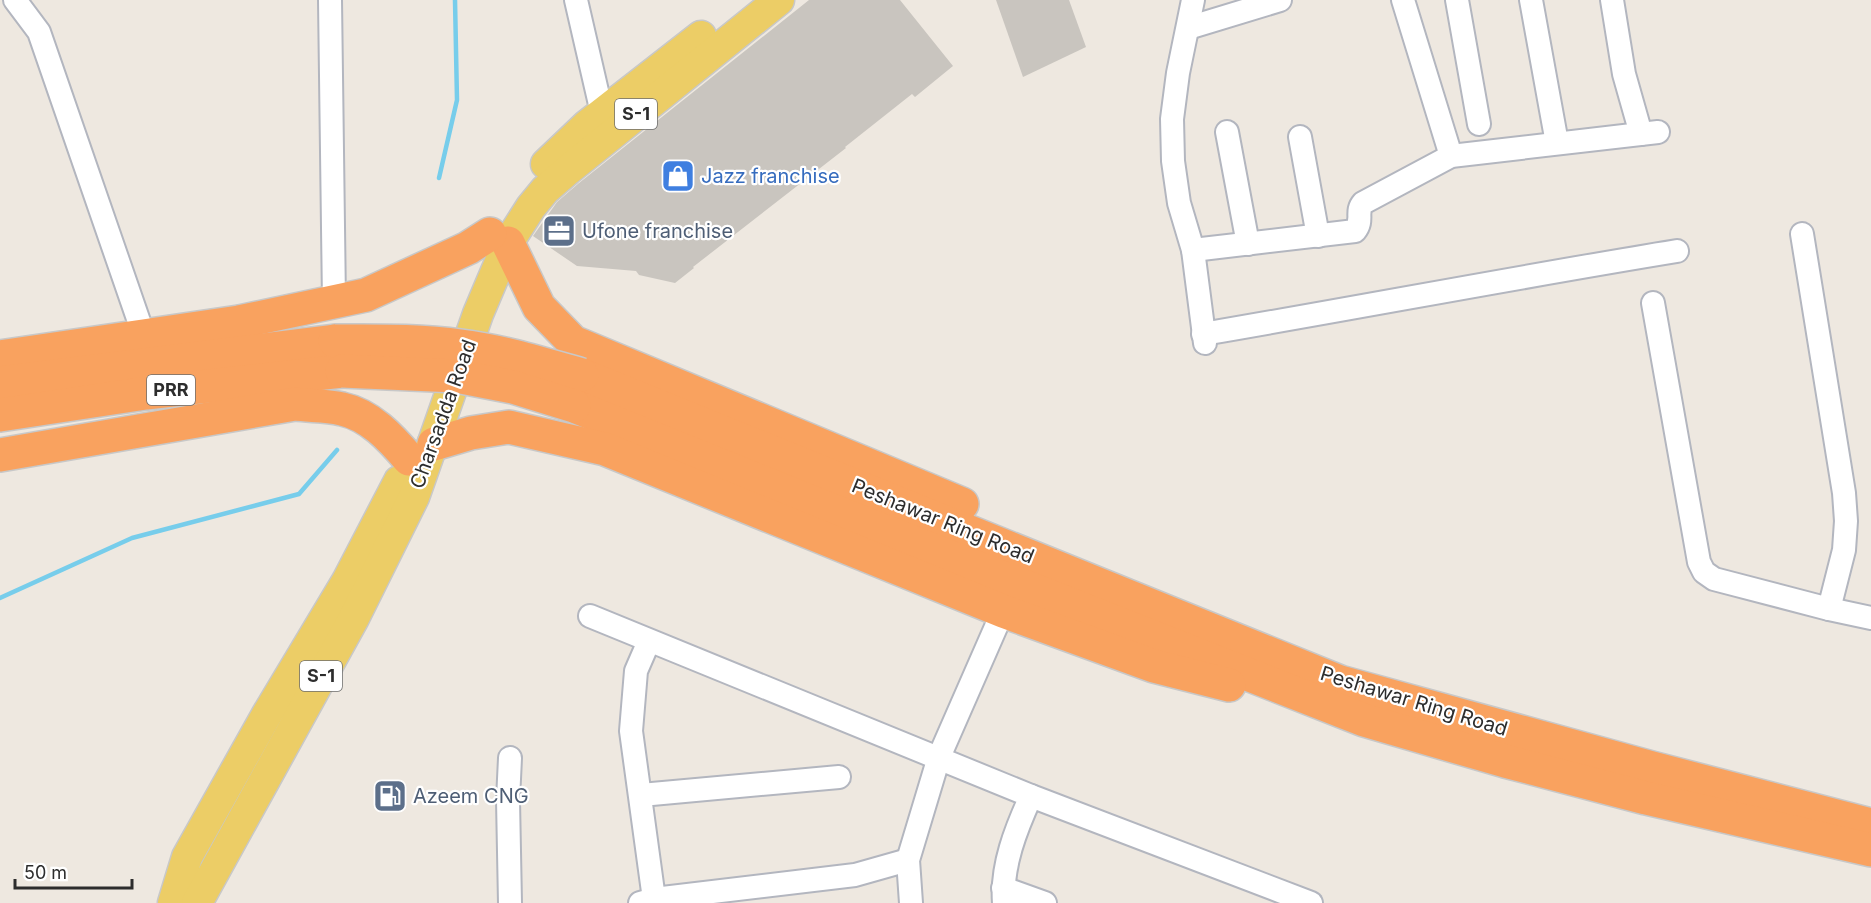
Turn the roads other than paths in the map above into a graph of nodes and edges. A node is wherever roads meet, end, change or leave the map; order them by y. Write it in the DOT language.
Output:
graph roads {
  1 [pos="15,0"];
  2 [pos="330,0"];
  3 [pos="576,0"];
  4 [pos="748,0"];
  5 [pos="779,0"];
  6 [pos="1193,0"];
  7 [pos="1280,0"];
  8 [pos="1403,0"];
  9 [pos="1457,0"];
  10 [pos="1531,0"];
  11 [pos="1612,0"];
  12 [pos="1188,28"];
  13 [pos="602,112"];
  14 [pos="1479,124"];
  15 [pos="1227,132"];
  16 [pos="1300,137"];
  17 [pos="1557,143"];
  18 [pos="1451,156"];
  19 [pos="1802,234"];
  20 [pos="1318,236"];
  21 [pos="499,238"];
  22 [pos="1248,244"];
  23 [pos="1193,250"];
  24 [pos="1677,251"];
  25 [pos="334,302"];
  26 [pos="1653,303"];
  27 [pos="144,336"];
  28 [pos="339,356"];
  29 [pos="0,357"];
  30 [pos="0,383"];
  31 [pos="578,390"];
  32 [pos="0,415"];
  33 [pos="421,452"];
  34 [pos="0,455"];
  35 [pos="1829,609"];
  36 [pos="1003,611"];
  37 [pos="590,616"];
  38 [pos="1871,618"];
  39 [pos="649,641"];
  40 [pos="1340,682"];
  41 [pos="1364,720"];
  42 [pos="939,757"];
  43 [pos="510,758"];
  44 [pos="839,777"];
  45 [pos="641,795"];
  46 [pos="1031,796"];
  47 [pos="1871,825"];
  48 [pos="1871,850"];
  49 [pos="908,860"];
  50 [pos="1003,895"];
  51 [pos="647,901"];
  52 [pos="173,903"];
  53 [pos="196,903"];
  54 [pos="510,903"];
  55 [pos="911,903"];
  56 [pos="1045,903"];
  57 [pos="1311,903"];
  1 -- 27 [label="street"];
  2 -- 25 [label="street"];
  3 -- 13 [label="street"];
  4 -- 13 [label="main road, Charsadda Road / S-1"];
  5 -- 21 [label="main road, Charsadda Road / S-1"];
  6 -- 12 [label="street"];
  7 -- 12 [label="street"];
  8 -- 18 [label="street"];
  9 -- 14 [label="street"];
  10 -- 17 [label="street"];
  11 -- 17 [label="street"];
  12 -- 23 [label="street"];
  13 -- 21 [label="main road, Charsadda Road / S-1"];
  15 -- 22 [label="street"];
  16 -- 20 [label="street"];
  17 -- 18 [label="street"];
  18 -- 20 [label="street"];
  19 -- 35 [label="street"];
  20 -- 22 [label="street"];
  21 -- 25 [label="highway"];
  21 -- 33 [label="main road, Charsadda Road / S-1"];
  21 -- 40 [label="highway"];
  22 -- 23 [label="street"];
  23 -- 24 [label="street"];
  25 -- 27 [label="highway"];
  26 -- 35 [label="street"];
  27 -- 29 [label="highway"];
  28 -- 30 [label="highway, Peshawar Ring Road / PRR"];
  28 -- 31 [label="highway, Peshawar Ring Road / PRR, bridge"];
  28 -- 32 [label="highway, Peshawar Ring Road / PRR"];
  31 -- 40 [label="highway, Peshawar Ring Road"];
  31 -- 41 [label="highway, Peshawar Ring Road"];
  33 -- 34 [label="highway"];
  33 -- 36 [label="highway"];
  33 -- 52 [label="main road, Charsadda Road / S-1"];
  33 -- 53 [label="main road, Charsadda Road / S-1"];
  35 -- 38 [label="street"];
  36 -- 41 [label="highway"];
  36 -- 42 [label="street"];
  37 -- 39 [label="street"];
  39 -- 42 [label="street"];
  39 -- 45 [label="street"];
  40 -- 47 [label="highway, Peshawar Ring Road"];
  41 -- 48 [label="highway, Peshawar Ring Road"];
  42 -- 46 [label="street"];
  42 -- 49 [label="street"];
  43 -- 54 [label="street"];
  44 -- 45 [label="street"];
  45 -- 51 [label="street"];
  46 -- 50 [label="street"];
  46 -- 57 [label="street"];
  49 -- 51 [label="street"];
  49 -- 55 [label="street"];
  50 -- 56 [label="street"];
}
